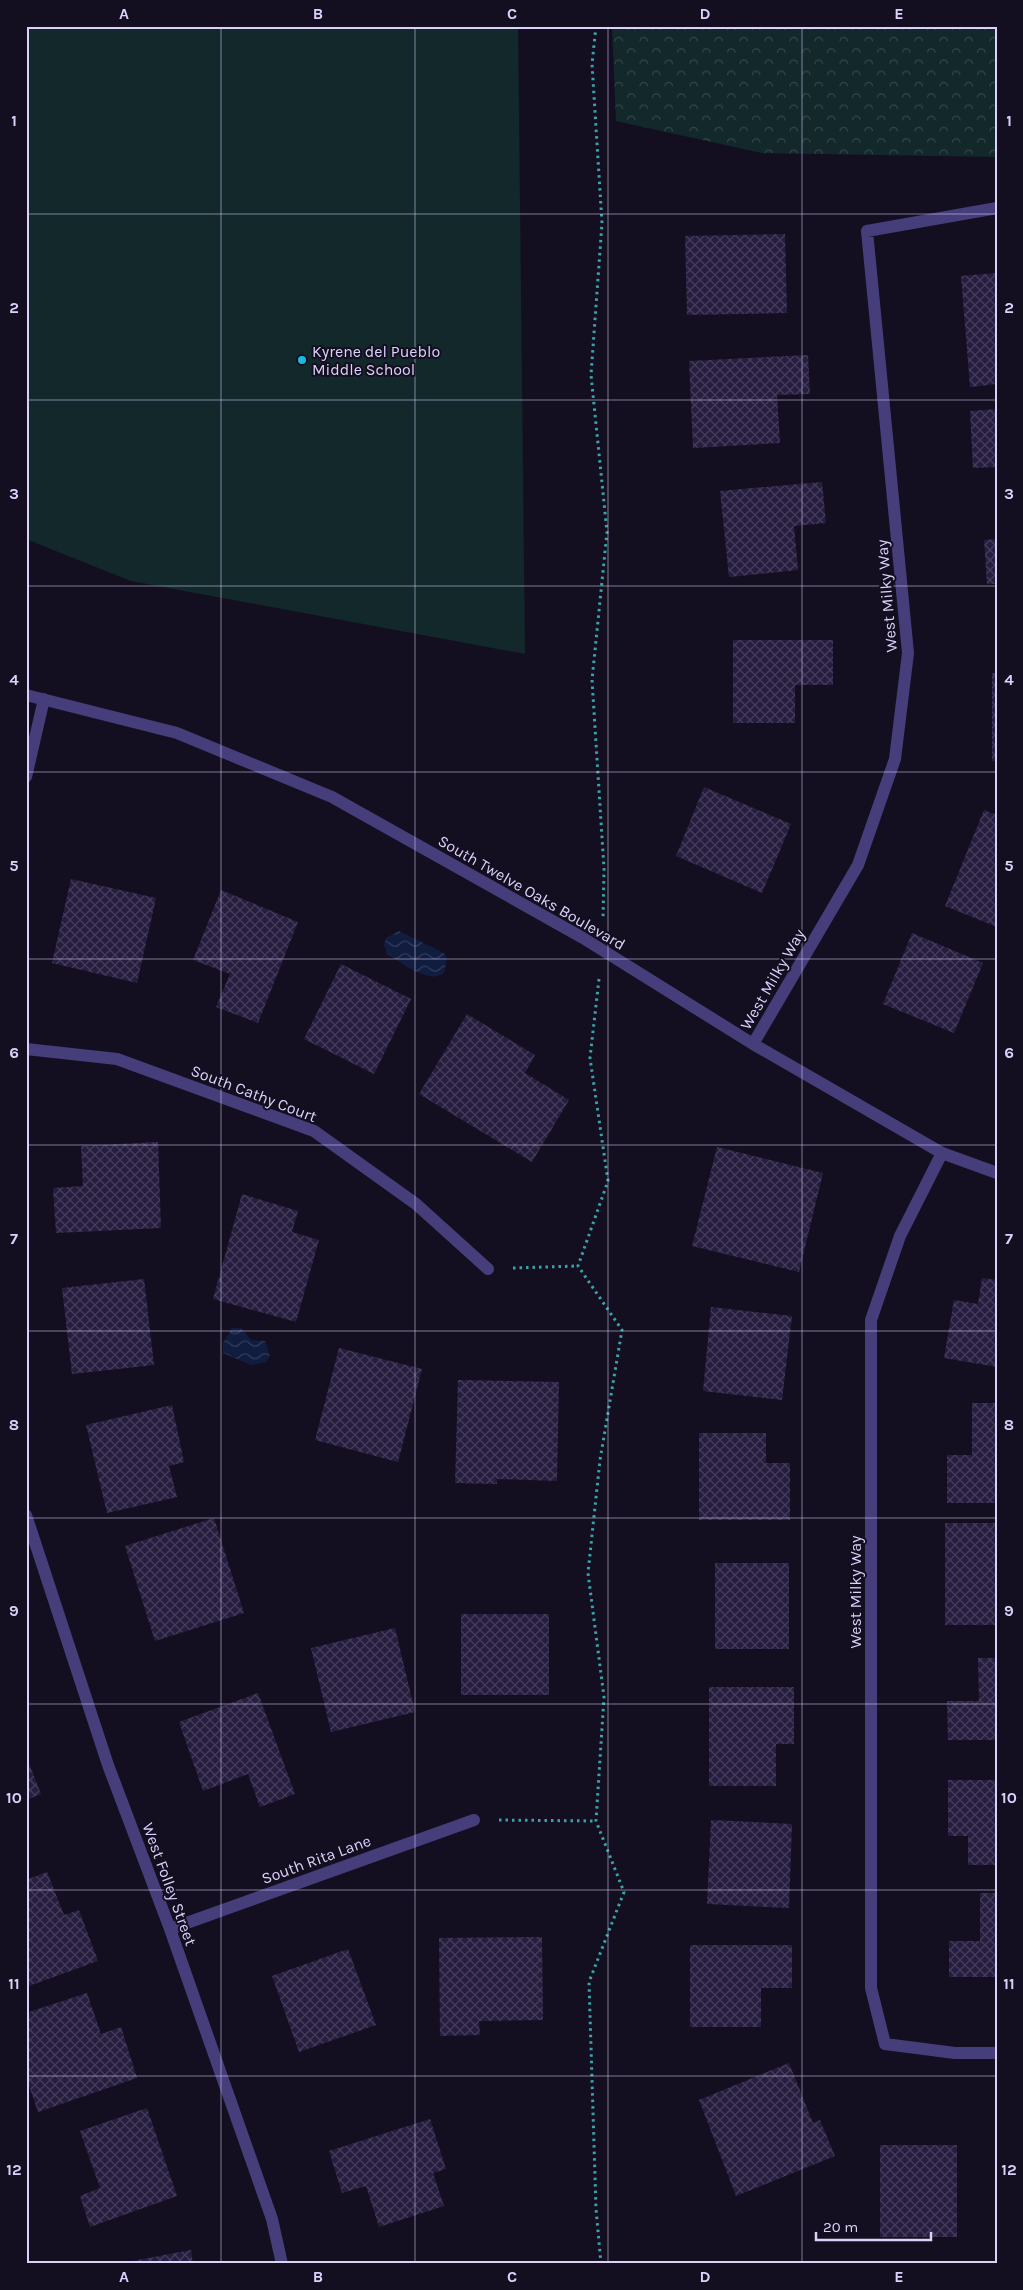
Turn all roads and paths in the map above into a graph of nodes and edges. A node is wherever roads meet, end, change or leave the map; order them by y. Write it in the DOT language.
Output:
graph roads {
  1 [pos="596,26"];
  2 [pos="997,208"];
  3 [pos="26,695"];
  4 [pos="44,699"];
  5 [pos="26,777"];
  6 [pos="602,950"];
  7 [pos="753,1044"];
  8 [pos="26,1049"];
  9 [pos="942,1153"];
  10 [pos="997,1173"];
  11 [pos="578,1266"];
  12 [pos="488,1269"];
  13 [pos="26,1515"];
  14 [pos="474,1820"];
  15 [pos="596,1821"];
  16 [pos="170,1929"];
  17 [pos="997,2053"];
  18 [pos="282,2264"];
  19 [pos="601,2264"];
  1 -- 6 [label="path"];
  2 -- 7 [label="street, West Milky Way"];
  3 -- 4 [label="street, South Twelve Oaks Boulevard"];
  4 -- 5 [label="street"];
  4 -- 6 [label="street, South Twelve Oaks Boulevard"];
  6 -- 7 [label="street, South Twelve Oaks Boulevard"];
  6 -- 11 [label="path"];
  7 -- 9 [label="street, South Twelve Oaks Boulevard"];
  8 -- 12 [label="street, South Cathy Court"];
  9 -- 10 [label="street, South Twelve Oaks Boulevard"];
  9 -- 17 [label="street, West Milky Way"];
  11 -- 12 [label="path"];
  11 -- 15 [label="path"];
  13 -- 16 [label="street, West Folley Street"];
  14 -- 15 [label="path"];
  14 -- 16 [label="street, South Rita Lane"];
  15 -- 19 [label="path"];
  16 -- 18 [label="street, West Folley Street"];
}
